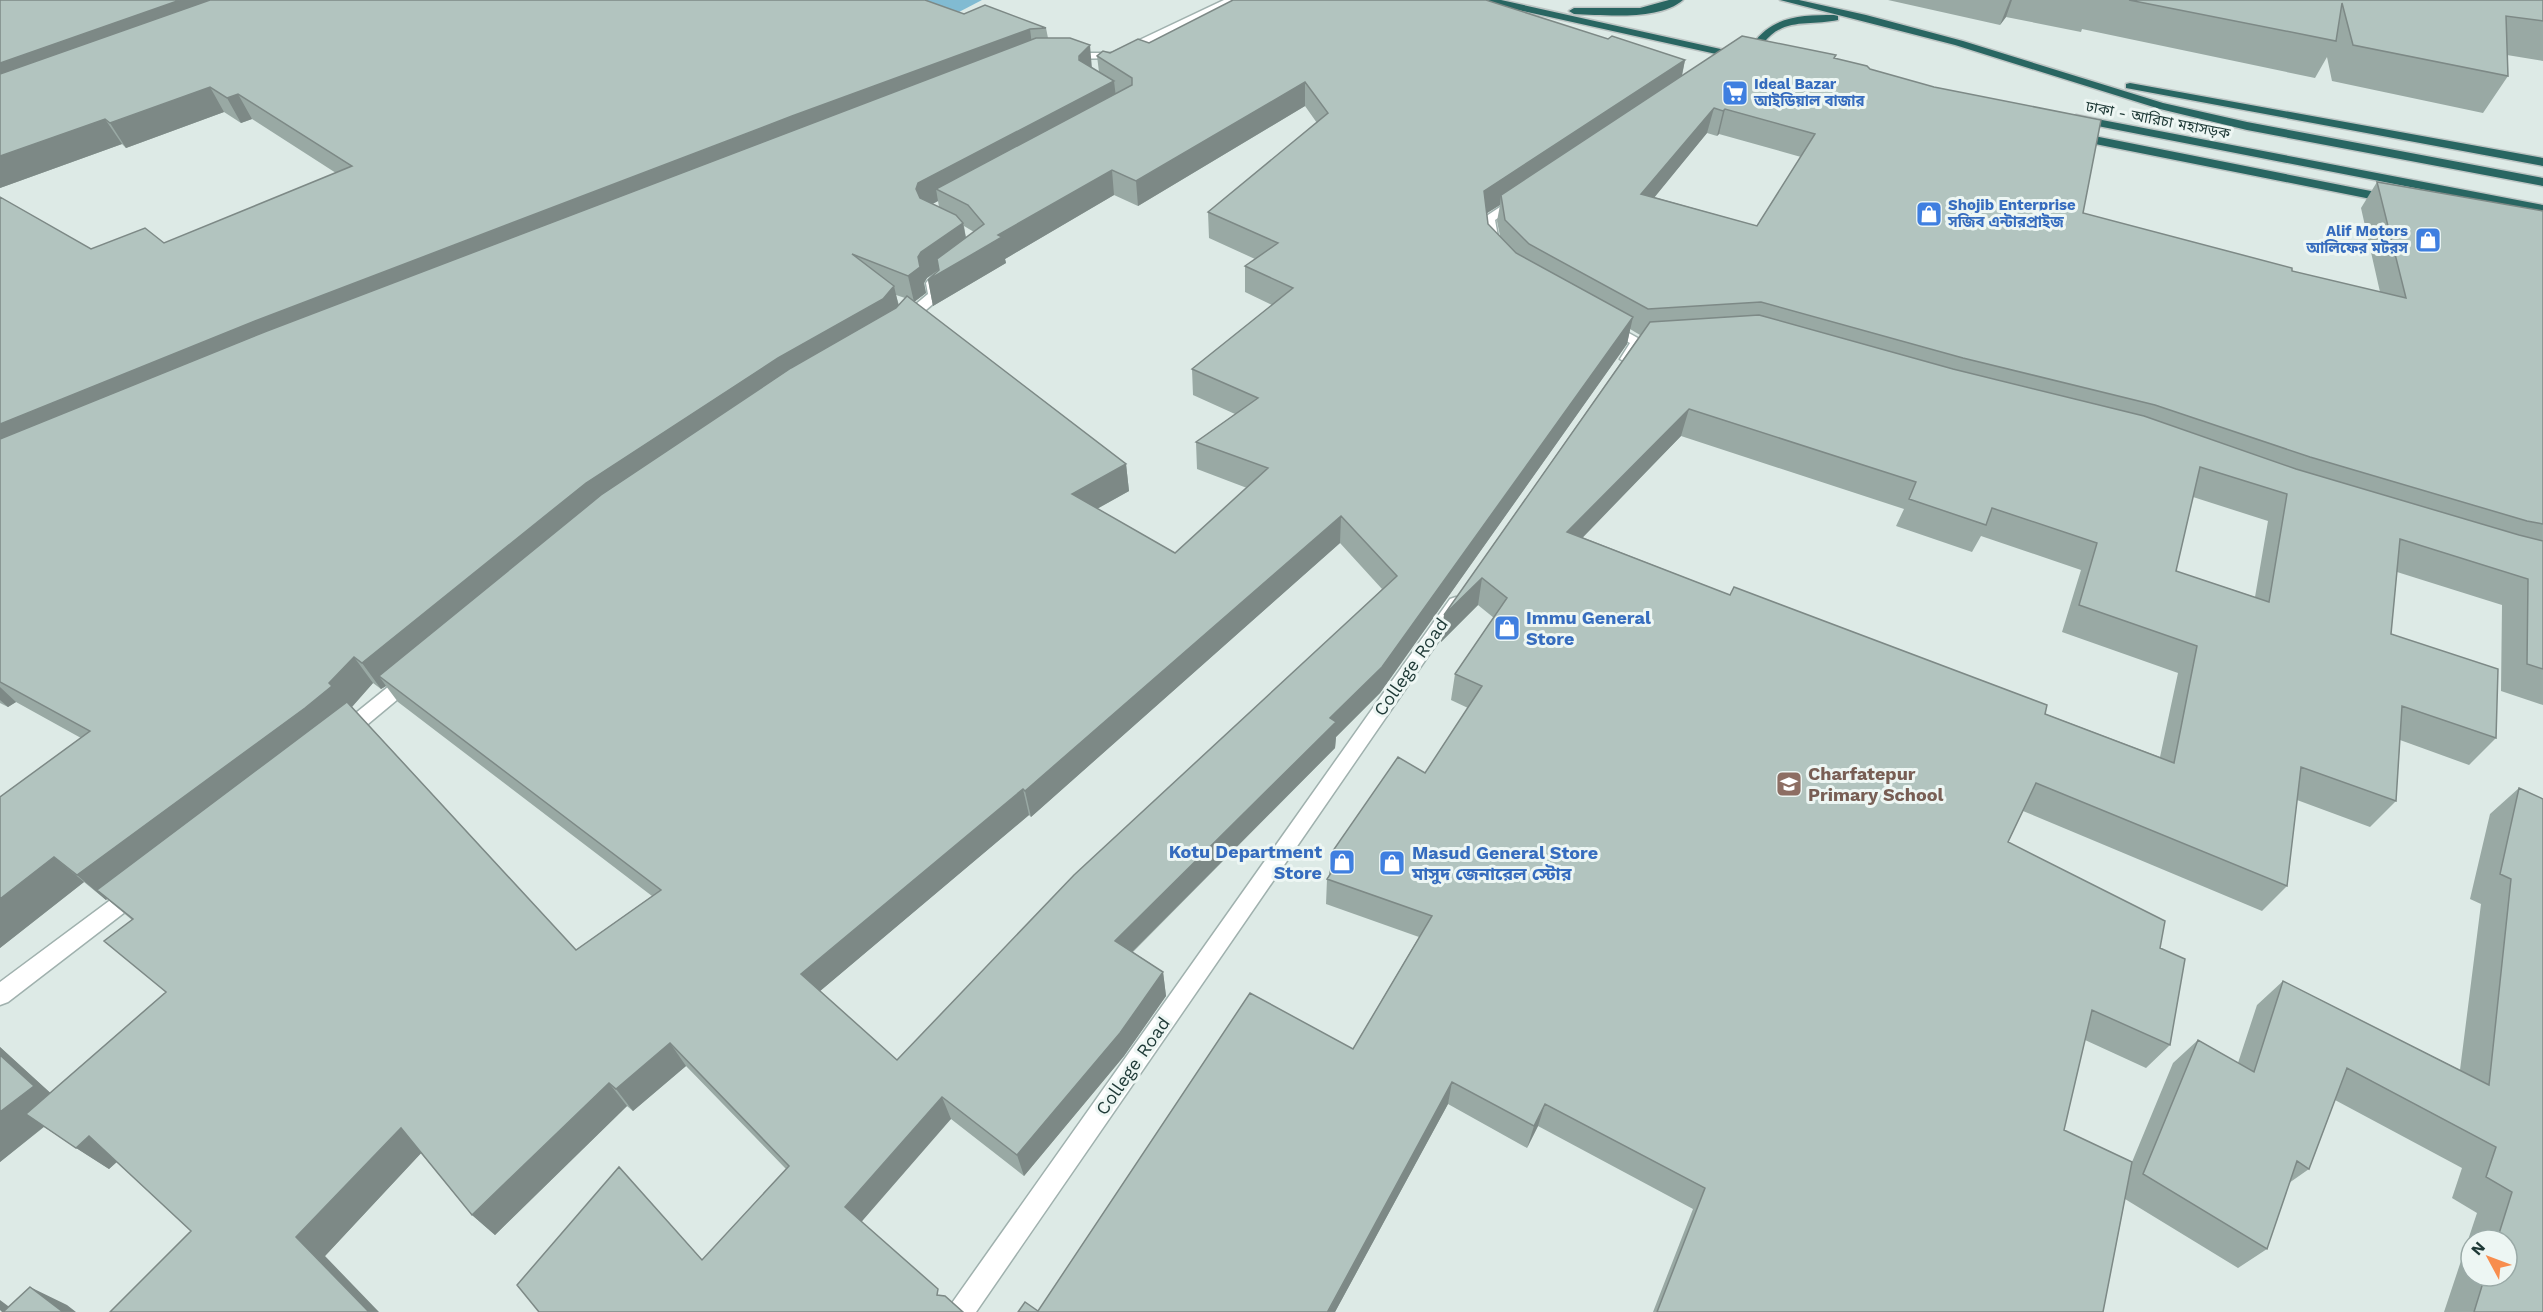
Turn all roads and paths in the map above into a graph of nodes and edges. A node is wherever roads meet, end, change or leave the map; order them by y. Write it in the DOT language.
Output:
graph roads {
  1 [pos="1232,0"];
  2 [pos="1487,0"];
  3 [pos="1678,0"];
  4 [pos="1785,0"];
  5 [pos="1525,9"];
  6 [pos="1866,18"];
  7 [pos="1732,55"];
  8 [pos="1114,56"];
  9 [pos="1049,57"];
  10 [pos="2025,65"];
  11 [pos="1712,68"];
  12 [pos="1098,73"];
  13 [pos="2063,117"];
  14 [pos="2065,134"];
  15 [pos="2543,162"];
  16 [pos="2543,182"];
  17 [pos="1536,186"];
  18 [pos="2403,202"];
  19 [pos="2543,209"];
  20 [pos="1506,261"];
  21 [pos="953,267"];
  22 [pos="1589,314"];
  23 [pos="886,336"];
  24 [pos="1618,372"];
  25 [pos="1467,587"];
  26 [pos="425,666"];
  27 [pos="335,741"];
  28 [pos="147,884"];
  29 [pos="0,995"];
  30 [pos="961,1312"];
  1 -- 8 [label="street"];
  2 -- 5 [label="highway"];
  3 -- 5 [label="highway"];
  4 -- 6 [label="highway, ঢাকা - আরিচা মহাসড়ক"];
  5 -- 7 [label="highway"];
  6 -- 7 [label="highway"];
  6 -- 10 [label="highway, ঢাকা - আরিচা মহাসড়ক"];
  7 -- 11 [label="street"];
  8 -- 9 [label="street"];
  8 -- 12 [label="street"];
  10 -- 15 [label="highway"];
  10 -- 16 [label="highway, ঢাকা - আরিচা মহাসড়ক"];
  13 -- 19 [label="highway, ঢাকা - আরিচা মহাসড়ক"];
  14 -- 18 [label="highway"];
  17 -- 20 [label="street"];
  21 -- 23 [label="street"];
  22 -- 24 [label="street"];
  25 -- 30 [label="street, College Road"];
  26 -- 27 [label="street"];
  28 -- 29 [label="street"];
}
